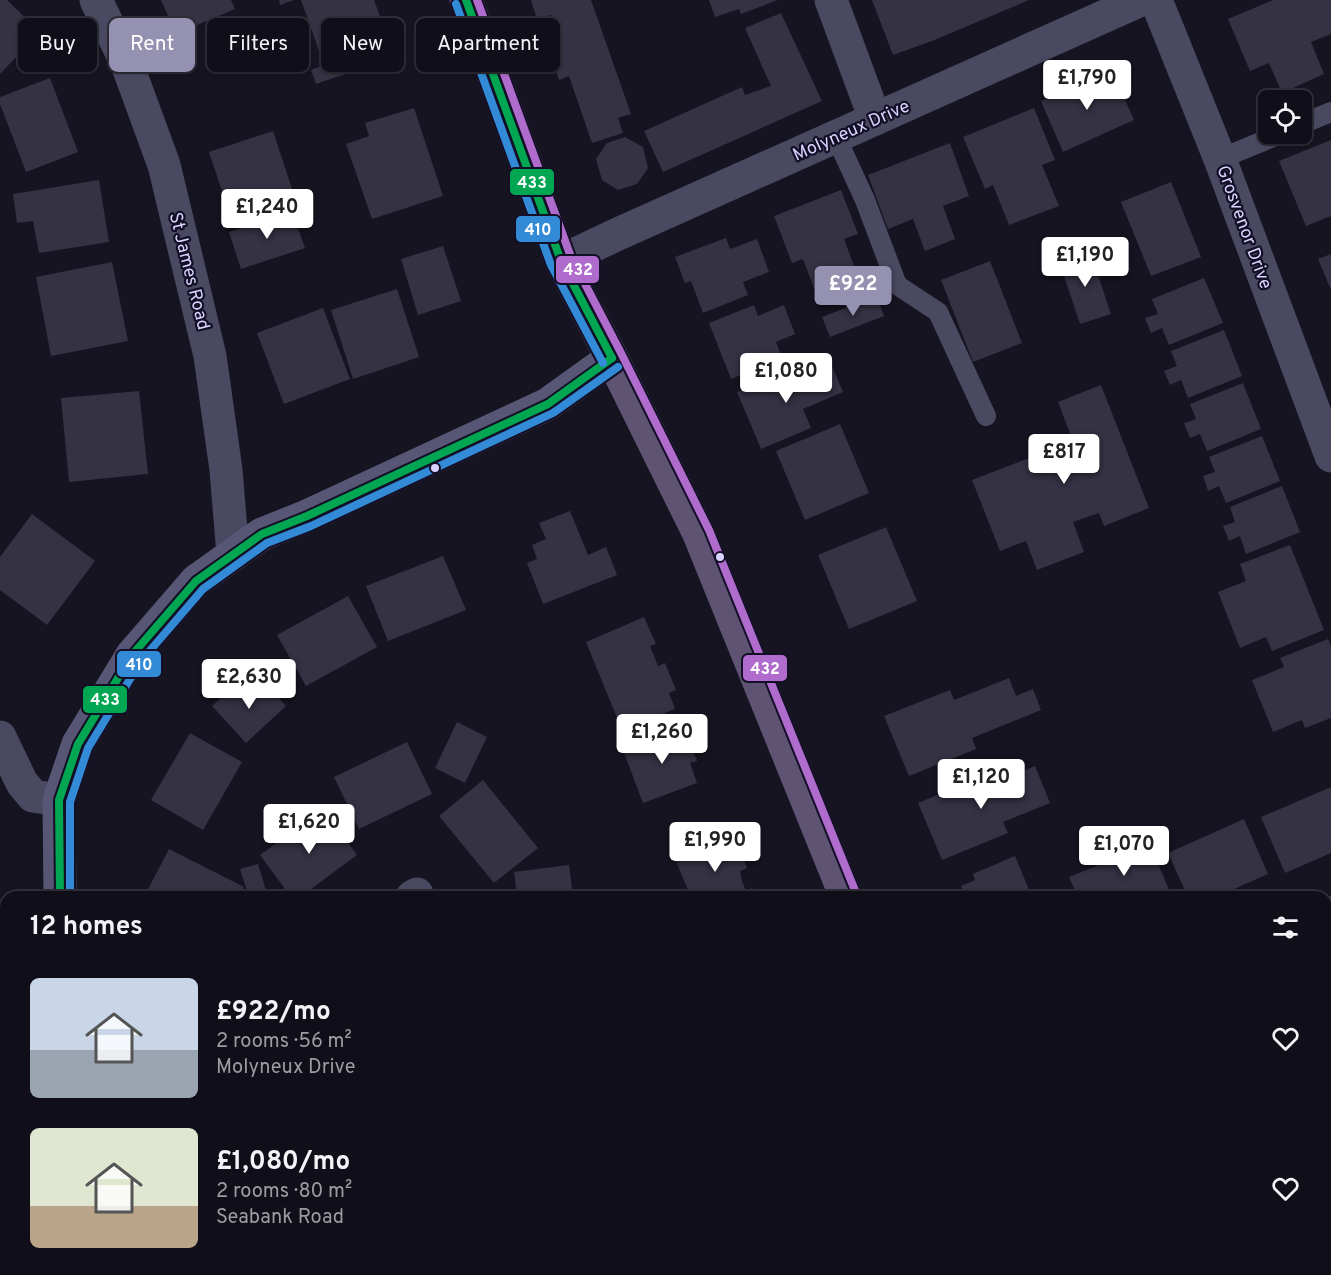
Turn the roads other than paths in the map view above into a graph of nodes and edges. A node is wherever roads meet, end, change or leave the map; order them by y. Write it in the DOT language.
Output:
graph roads {
  1 [pos="96,0"];
  2 [pos="466,0"];
  3 [pos="831,0"];
  4 [pos="1141,0"];
  5 [pos="1156,0"];
  6 [pos="1331,112"];
  7 [pos="875,119"];
  8 [pos="1312,120"];
  9 [pos="836,137"];
  10 [pos="1258,143"];
  11 [pos="1220,159"];
  12 [pos="561,261"];
  13 [pos="612,358"];
  14 [pos="986,416"];
  15 [pos="1331,456"];
  16 [pos="233,555"];
  17 [pos="0,736"];
  18 [pos="59,800"];
  19 [pos="60,891"];
  20 [pos="844,891"];
  1 -- 16 [label="street, St James Road"];
  2 -- 12 [label="main road"];
  3 -- 7 [label="street"];
  4 -- 7 [label="street, Molyneux Drive"];
  5 -- 11 [label="street, Grosvenor Drive"];
  6 -- 8 [label="lane"];
  7 -- 9 [label="street, Molyneux Drive"];
  9 -- 12 [label="street, Molyneux Drive"];
  9 -- 14 [label="lane"];
  10 -- 11 [label="lane"];
  11 -- 15 [label="street, Grosvenor Drive"];
  12 -- 13 [label="main road"];
  13 -- 16 [label="main road"];
  13 -- 20 [label="main road"];
  16 -- 18 [label="main road"];
  17 -- 18 [label="street"];
  18 -- 19 [label="main road"];
}
